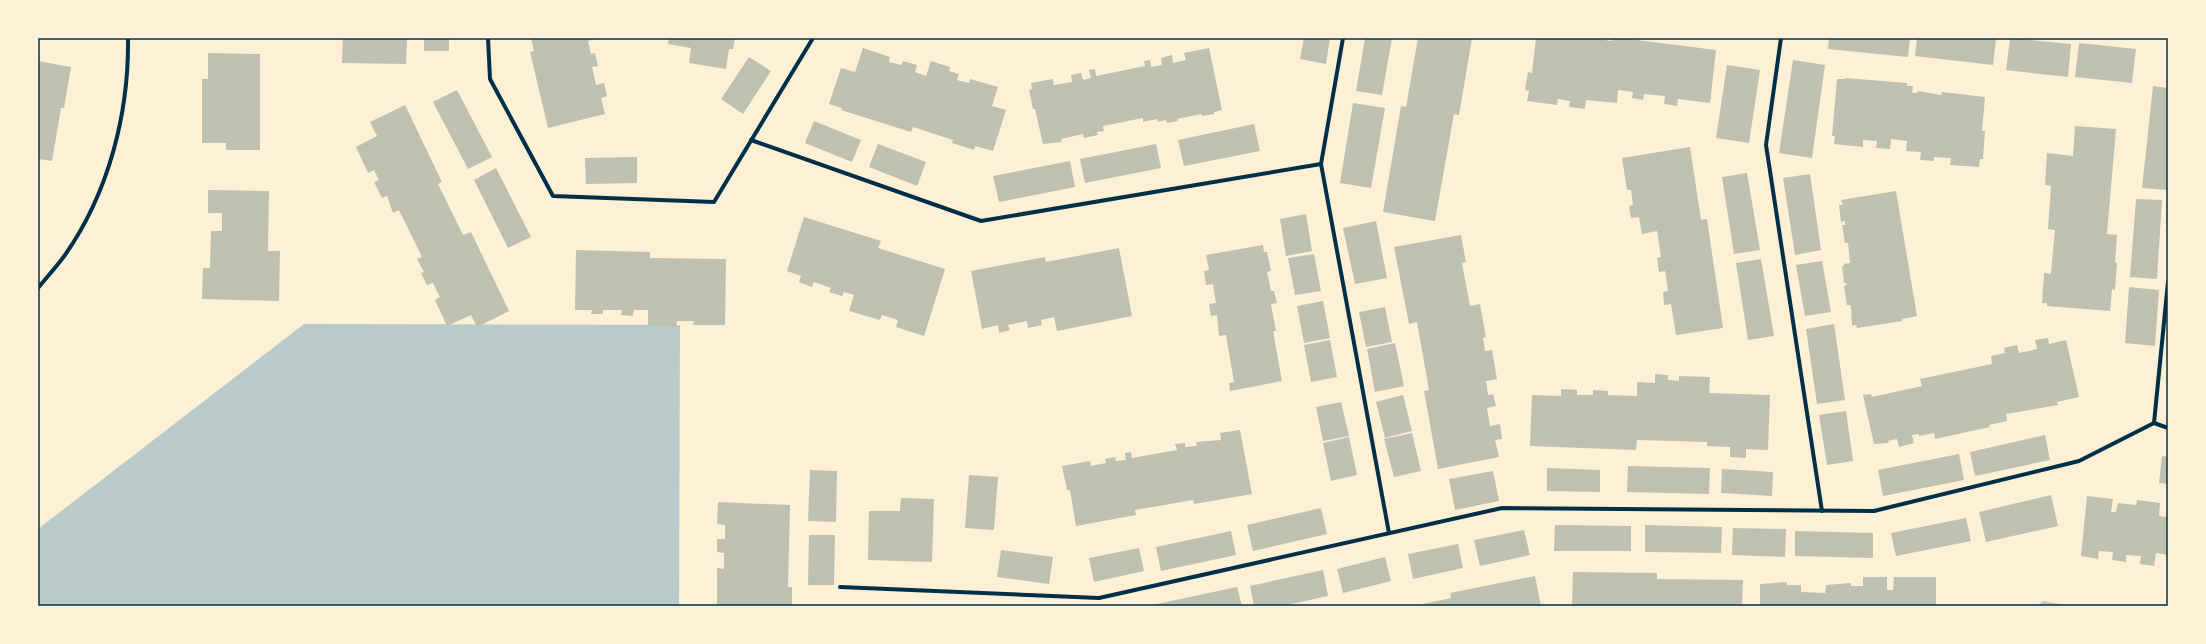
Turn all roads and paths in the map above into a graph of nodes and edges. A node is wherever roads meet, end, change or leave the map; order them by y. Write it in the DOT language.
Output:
graph roads {
  1 [pos="128,38"];
  2 [pos="488,38"];
  3 [pos="813,38"];
  4 [pos="1344,38"];
  5 [pos="1781,38"];
  6 [pos="751,140"];
  7 [pos="1321,164"];
  8 [pos="2168,282"];
  9 [pos="38,288"];
  10 [pos="2154,423"];
  11 [pos="2168,428"];
  12 [pos="1822,511"];
  13 [pos="1389,533"];
  14 [pos="840,587"];
  1 -- 9 [label="street"];
  2 -- 6 [label="street"];
  3 -- 6 [label="street"];
  4 -- 7 [label="street"];
  5 -- 12 [label="street"];
  6 -- 7 [label="street"];
  7 -- 13 [label="street"];
  8 -- 10 [label="street"];
  10 -- 11 [label="street"];
  10 -- 12 [label="street"];
  12 -- 13 [label="street"];
  13 -- 14 [label="street"];
}
